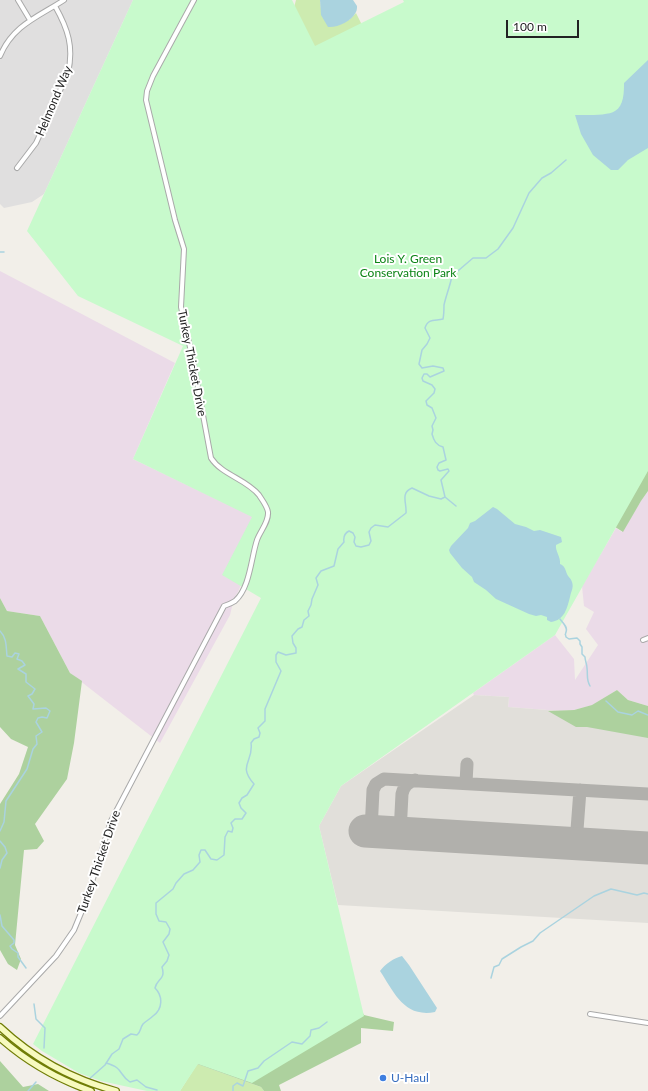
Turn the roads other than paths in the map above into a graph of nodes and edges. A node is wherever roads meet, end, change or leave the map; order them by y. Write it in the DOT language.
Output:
graph roads {
  1 [pos="18,0"];
  2 [pos="64,0"];
  3 [pos="194,0"];
  4 [pos="55,6"];
  5 [pos="30,20"];
  6 [pos="0,56"];
  7 [pos="17,168"];
  8 [pos="648,638"];
  9 [pos="643,640"];
  10 [pos="590,1014"];
  11 [pos="0,1016"];
  12 [pos="648,1023"];
  13 [pos="0,1027"];
  14 [pos="0,1038"];
  15 [pos="91,1091"];
  16 [pos="116,1091"];
  1 -- 5 [label="street"];
  2 -- 4 [label="street"];
  3 -- 11 [label="street, Turkey Thicket Drive"];
  4 -- 5 [label="street"];
  4 -- 7 [label="street, Helmond Way"];
  5 -- 6 [label="street"];
  8 -- 9 [label="street"];
  10 -- 12 [label="street"];
  13 -- 16 [label="main road"];
  14 -- 15 [label="main road"];
}
